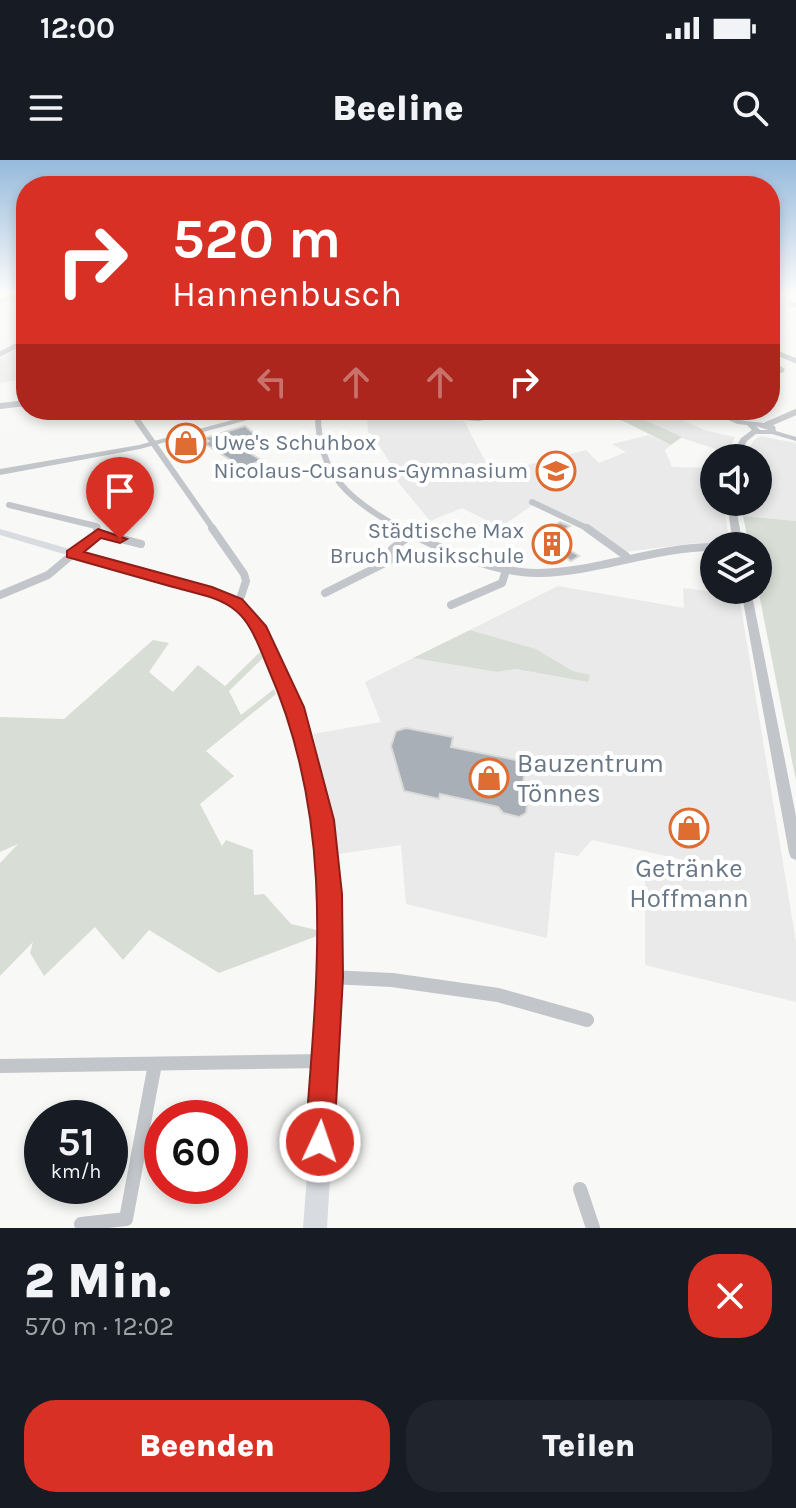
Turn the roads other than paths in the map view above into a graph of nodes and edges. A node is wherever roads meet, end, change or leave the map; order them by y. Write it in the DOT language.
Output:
graph roads {
  1 [pos="796,412"];
  2 [pos="137,420"];
  3 [pos="237,420"];
  4 [pos="317,420"];
  5 [pos="734,420"];
  6 [pos="753,428"];
  7 [pos="769,428"];
  8 [pos="796,439"];
  9 [pos="154,443"];
  10 [pos="742,444"];
  11 [pos="0,472"];
  12 [pos="532,502"];
  13 [pos="9,505"];
  14 [pos="0,532"];
  15 [pos="98,533"];
  16 [pos="409,536"];
  17 [pos="141,544"];
  18 [pos="700,548"];
  19 [pos="73,554"];
  20 [pos="626,556"];
  21 [pos="506,570"];
  22 [pos="325,593"];
  23 [pos="0,595"];
  24 [pos="241,596"];
  25 [pos="749,604"];
  26 [pos="451,605"];
  27 [pos="796,853"];
  28 [pos="330,977"];
  29 [pos="587,1020"];
  30 [pos="324,1061"];
  31 [pos="155,1064"];
  32 [pos="0,1066"];
  33 [pos="580,1189"];
  34 [pos="81,1224"];
  35 [pos="315,1228"];
  36 [pos="593,1228"];
  1 -- 7 [label="street"];
  2 -- 9 [label="street"];
  3 -- 9 [label="street"];
  4 -- 16 [label="street"];
  5 -- 6 [label="street"];
  6 -- 7 [label="street"];
  6 -- 10 [label="street"];
  7 -- 8 [label="street"];
  9 -- 11 [label="street"];
  9 -- 24 [label="street"];
  12 -- 20 [label="street"];
  13 -- 15 [label="street"];
  14 -- 19 [label="main road"];
  15 -- 17 [label="street"];
  15 -- 19 [label="street"];
  16 -- 21 [label="street"];
  16 -- 22 [label="street"];
  18 -- 20 [label="street"];
  19 -- 23 [label="street"];
  19 -- 28 [label="main road"];
  20 -- 21 [label="street"];
  21 -- 26 [label="street"];
  25 -- 27 [label="street"];
  28 -- 29 [label="street"];
  28 -- 30 [label="main road"];
  30 -- 31 [label="street"];
  30 -- 35 [label="main road"];
  31 -- 32 [label="street"];
  31 -- 34 [label="street"];
  33 -- 36 [label="street"];
}
